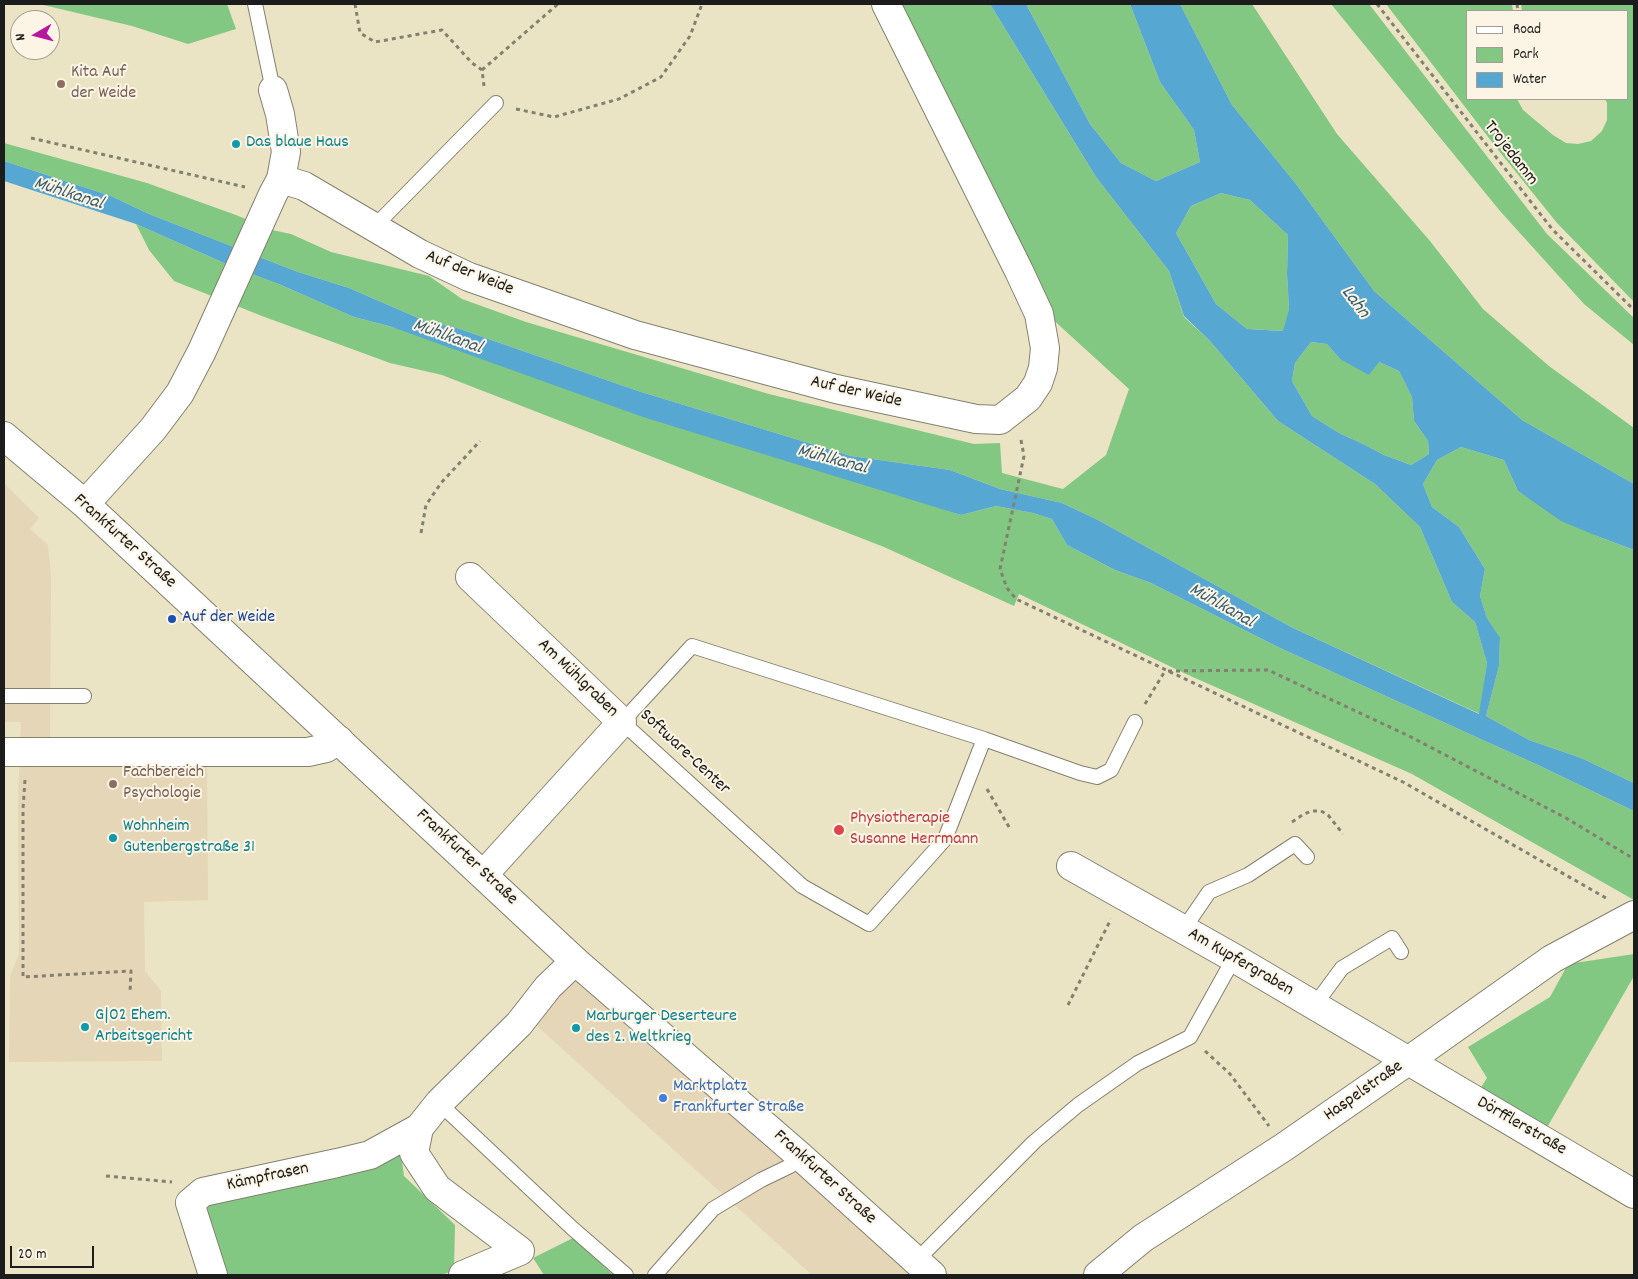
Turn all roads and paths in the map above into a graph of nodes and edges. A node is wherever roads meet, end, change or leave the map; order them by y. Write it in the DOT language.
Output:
graph roads {
  1 [pos="255,4"];
  2 [pos="355,4"];
  3 [pos="558,4"];
  4 [pos="702,4"];
  5 [pos="886,4"];
  6 [pos="1377,4"];
  7 [pos="482,70"];
  8 [pos="274,90"];
  9 [pos="496,103"];
  10 [pos="31,138"];
  11 [pos="272,196"];
  12 [pos="374,227"];
  13 [pos="1634,310"];
  14 [pos="4,436"];
  15 [pos="480,441"];
  16 [pos="1024,456"];
  17 [pos="85,504"];
  18 [pos="421,533"];
  19 [pos="470,577"];
  20 [pos="1165,671"];
  21 [pos="4,696"];
  22 [pos="84,696"];
  23 [pos="622,722"];
  24 [pos="1135,722"];
  25 [pos="984,739"];
  26 [pos="339,740"];
  27 [pos="15,752"];
  28 [pos="974,766"];
  29 [pos="1009,828"];
  30 [pos="1307,857"];
  31 [pos="1634,859"];
  32 [pos="1071,866"];
  33 [pos="484,874"];
  34 [pos="1124,897"];
  35 [pos="1609,899"];
  36 [pos="1634,915"];
  37 [pos="1183,930"];
  38 [pos="1401,952"];
  39 [pos="1234,958"];
  40 [pos="575,960"];
  41 [pos="130,992"];
  42 [pos="1068,1005"];
  43 [pos="1314,1006"];
  44 [pos="1190,1037"];
  45 [pos="1408,1061"];
  46 [pos="439,1103"];
  47 [pos="419,1128"];
  48 [pos="1284,1147"];
  49 [pos="800,1156"];
  50 [pos="106,1176"];
  51 [pos="203,1192"];
  52 [pos="1634,1194"];
  53 [pos="924,1268"];
  54 [pos="213,1275"];
  55 [pos="463,1275"];
  56 [pos="626,1275"];
  57 [pos="655,1275"];
  58 [pos="1098,1275"];
  1 -- 8 [label="lane"];
  2 -- 7 [label="path"];
  3 -- 7 [label="path"];
  4 -- 9 [label="path"];
  5 -- 12 [label="street, Auf der Weide"];
  6 -- 13 [label="path, Trojedamm"];
  7 -- 9 [label="path"];
  8 -- 11 [label="street"];
  9 -- 12 [label="lane"];
  10 -- 11 [label="path"];
  11 -- 12 [label="street, Auf der Weide"];
  11 -- 17 [label="street"];
  14 -- 17 [label="street, Frankfurter Straße"];
  15 -- 18 [label="path"];
  16 -- 20 [label="path"];
  17 -- 26 [label="street, Frankfurter Straße"];
  19 -- 23 [label="street, Am Mühlgraben"];
  20 -- 24 [label="path"];
  20 -- 31 [label="path"];
  20 -- 35 [label="path"];
  21 -- 22 [label="lane"];
  23 -- 25 [label="lane, Software-Center"];
  23 -- 28 [label="lane, Software-Center"];
  23 -- 33 [label="street, Am Mühlgraben"];
  24 -- 25 [label="lane, Software-Center"];
  25 -- 28 [label="lane, Software-Center"];
  26 -- 27 [label="street"];
  26 -- 33 [label="street, Frankfurter Straße"];
  27 -- 41 [label="path"];
  28 -- 29 [label="path"];
  30 -- 37 [label="lane"];
  32 -- 34 [label="street, Am Kupfergraben"];
  33 -- 40 [label="street, Frankfurter Straße"];
  34 -- 37 [label="street, Am Kupfergraben"];
  34 -- 42 [label="path"];
  36 -- 45 [label="street, Haspelstraße"];
  37 -- 39 [label="street, Am Kupfergraben"];
  38 -- 43 [label="lane"];
  39 -- 43 [label="street, Am Kupfergraben"];
  39 -- 44 [label="lane"];
  40 -- 46 [label="street, Kämpfrasen"];
  40 -- 49 [label="street, Frankfurter Straße"];
  43 -- 45 [label="street, Am Kupfergraben"];
  44 -- 48 [label="path"];
  44 -- 53 [label="lane"];
  45 -- 48 [label="street, Haspelstraße"];
  45 -- 52 [label="street, Dörfflerstraße"];
  46 -- 47 [label="street, Kämpfrasen"];
  46 -- 56 [label="lane"];
  47 -- 51 [label="street, Kämpfrasen"];
  47 -- 55 [label="street, Kämpfrasen"];
  48 -- 58 [label="street, Haspelstraße"];
  49 -- 53 [label="street, Frankfurter Straße"];
  49 -- 57 [label="lane"];
  50 -- 51 [label="path"];
  51 -- 54 [label="street, Kämpfrasen"];
}
